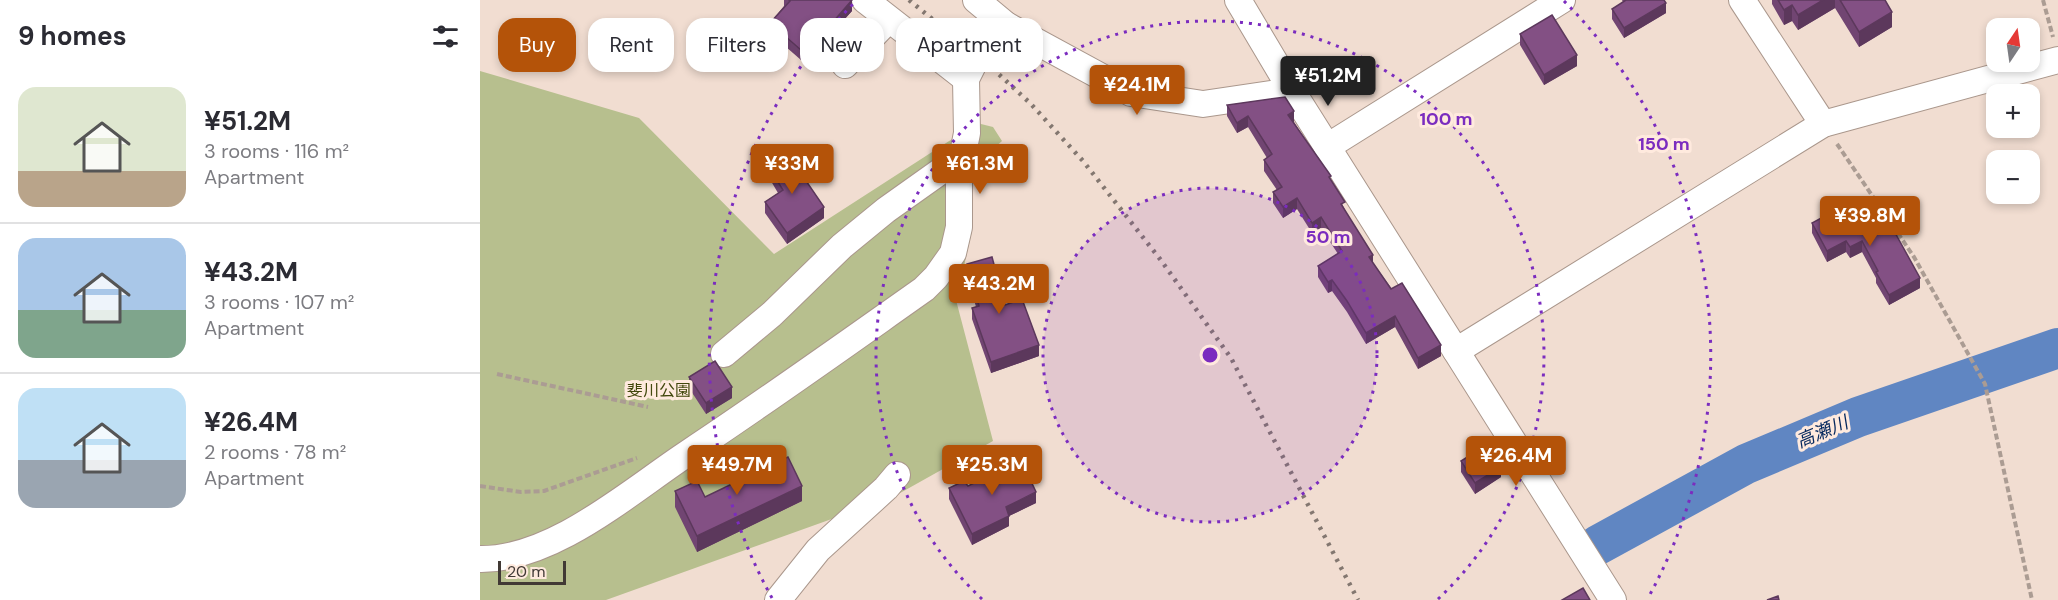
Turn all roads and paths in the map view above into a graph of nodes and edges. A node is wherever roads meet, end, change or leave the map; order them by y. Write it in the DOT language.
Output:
graph roads {
  1 [pos="865,0"];
  2 [pos="976,0"];
  3 [pos="1238,0"];
  4 [pos="1562,0"];
  5 [pos="1742,0"];
  6 [pos="2043,0"];
  7 [pos="888,20"];
  8 [pos="884,24"];
  9 [pos="2056,52"];
  10 [pos="1292,91"];
  11 [pos="1823,124"];
  12 [pos="1327,147"];
  13 [pos="962,156"];
  14 [pos="1456,351"];
  15 [pos="724,354"];
  16 [pos="497,374"];
  17 [pos="648,407"];
  18 [pos="645,455"];
  19 [pos="897,475"];
  20 [pos="480,486"];
  21 [pos="480,559"];
  22 [pos="778,600"];
  23 [pos="1613,600"];
  24 [pos="2032,600"];
  1 -- 7 [label="street"];
  2 -- 10 [label="street"];
  3 -- 10 [label="street"];
  4 -- 12 [label="street"];
  5 -- 11 [label="street"];
  6 -- 9 [label="path"];
  7 -- 8 [label="street"];
  7 -- 13 [label="street"];
  9 -- 11 [label="street"];
  10 -- 12 [label="street"];
  11 -- 14 [label="street"];
  11 -- 24 [label="path"];
  12 -- 14 [label="street"];
  13 -- 15 [label="street"];
  13 -- 21 [label="street"];
  14 -- 23 [label="street"];
  16 -- 17 [label="path"];
  18 -- 20 [label="path"];
  19 -- 22 [label="street"];
}
